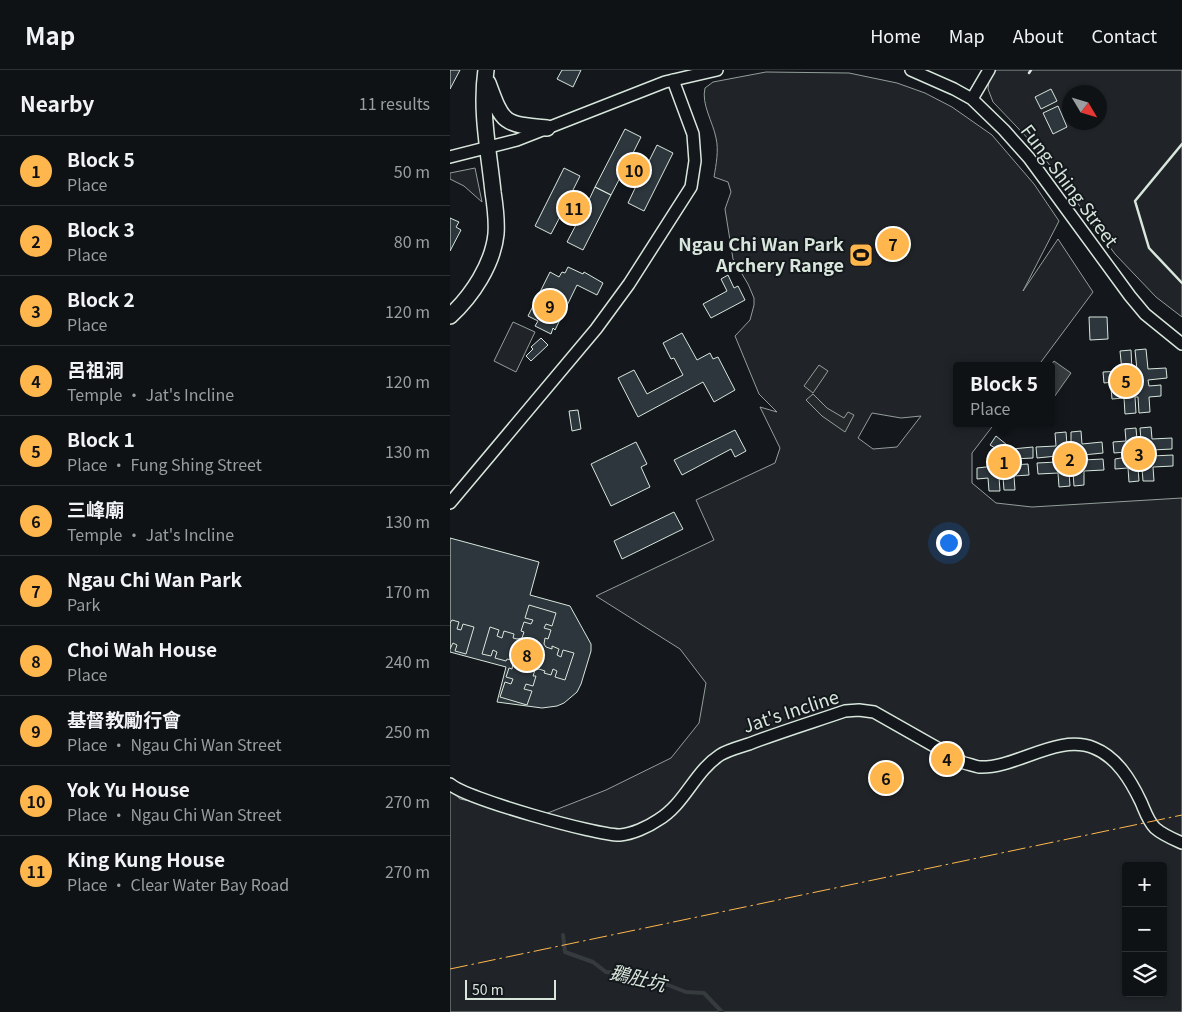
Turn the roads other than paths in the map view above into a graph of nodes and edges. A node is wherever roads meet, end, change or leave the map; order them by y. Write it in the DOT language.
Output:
graph roads {
  1 [pos="717,70"];
  2 [pos="911,70"];
  3 [pos="989,70"];
  4 [pos="486,74"];
  5 [pos="673,80"];
  6 [pos="972,99"];
  7 [pos="547,128"];
  8 [pos="488,148"];
  9 [pos="450,157"];
  10 [pos="450,316"];
  11 [pos="1182,344"];
  12 [pos="450,503"];
  13 [pos="450,784"];
  14 [pos="1182,843"];
  1 -- 5 [label="street"];
  2 -- 6 [label="street, Fung Shing Street"];
  3 -- 6 [label="street"];
  4 -- 7 [label="main road"];
  4 -- 8 [label="main road"];
  5 -- 7 [label="street"];
  5 -- 12 [label="street"];
  6 -- 11 [label="street, Fung Shing Street"];
  7 -- 8 [label="street"];
  8 -- 9 [label="street"];
  8 -- 10 [label="main road"];
  13 -- 14 [label="street, Jat's Incline"];
}
